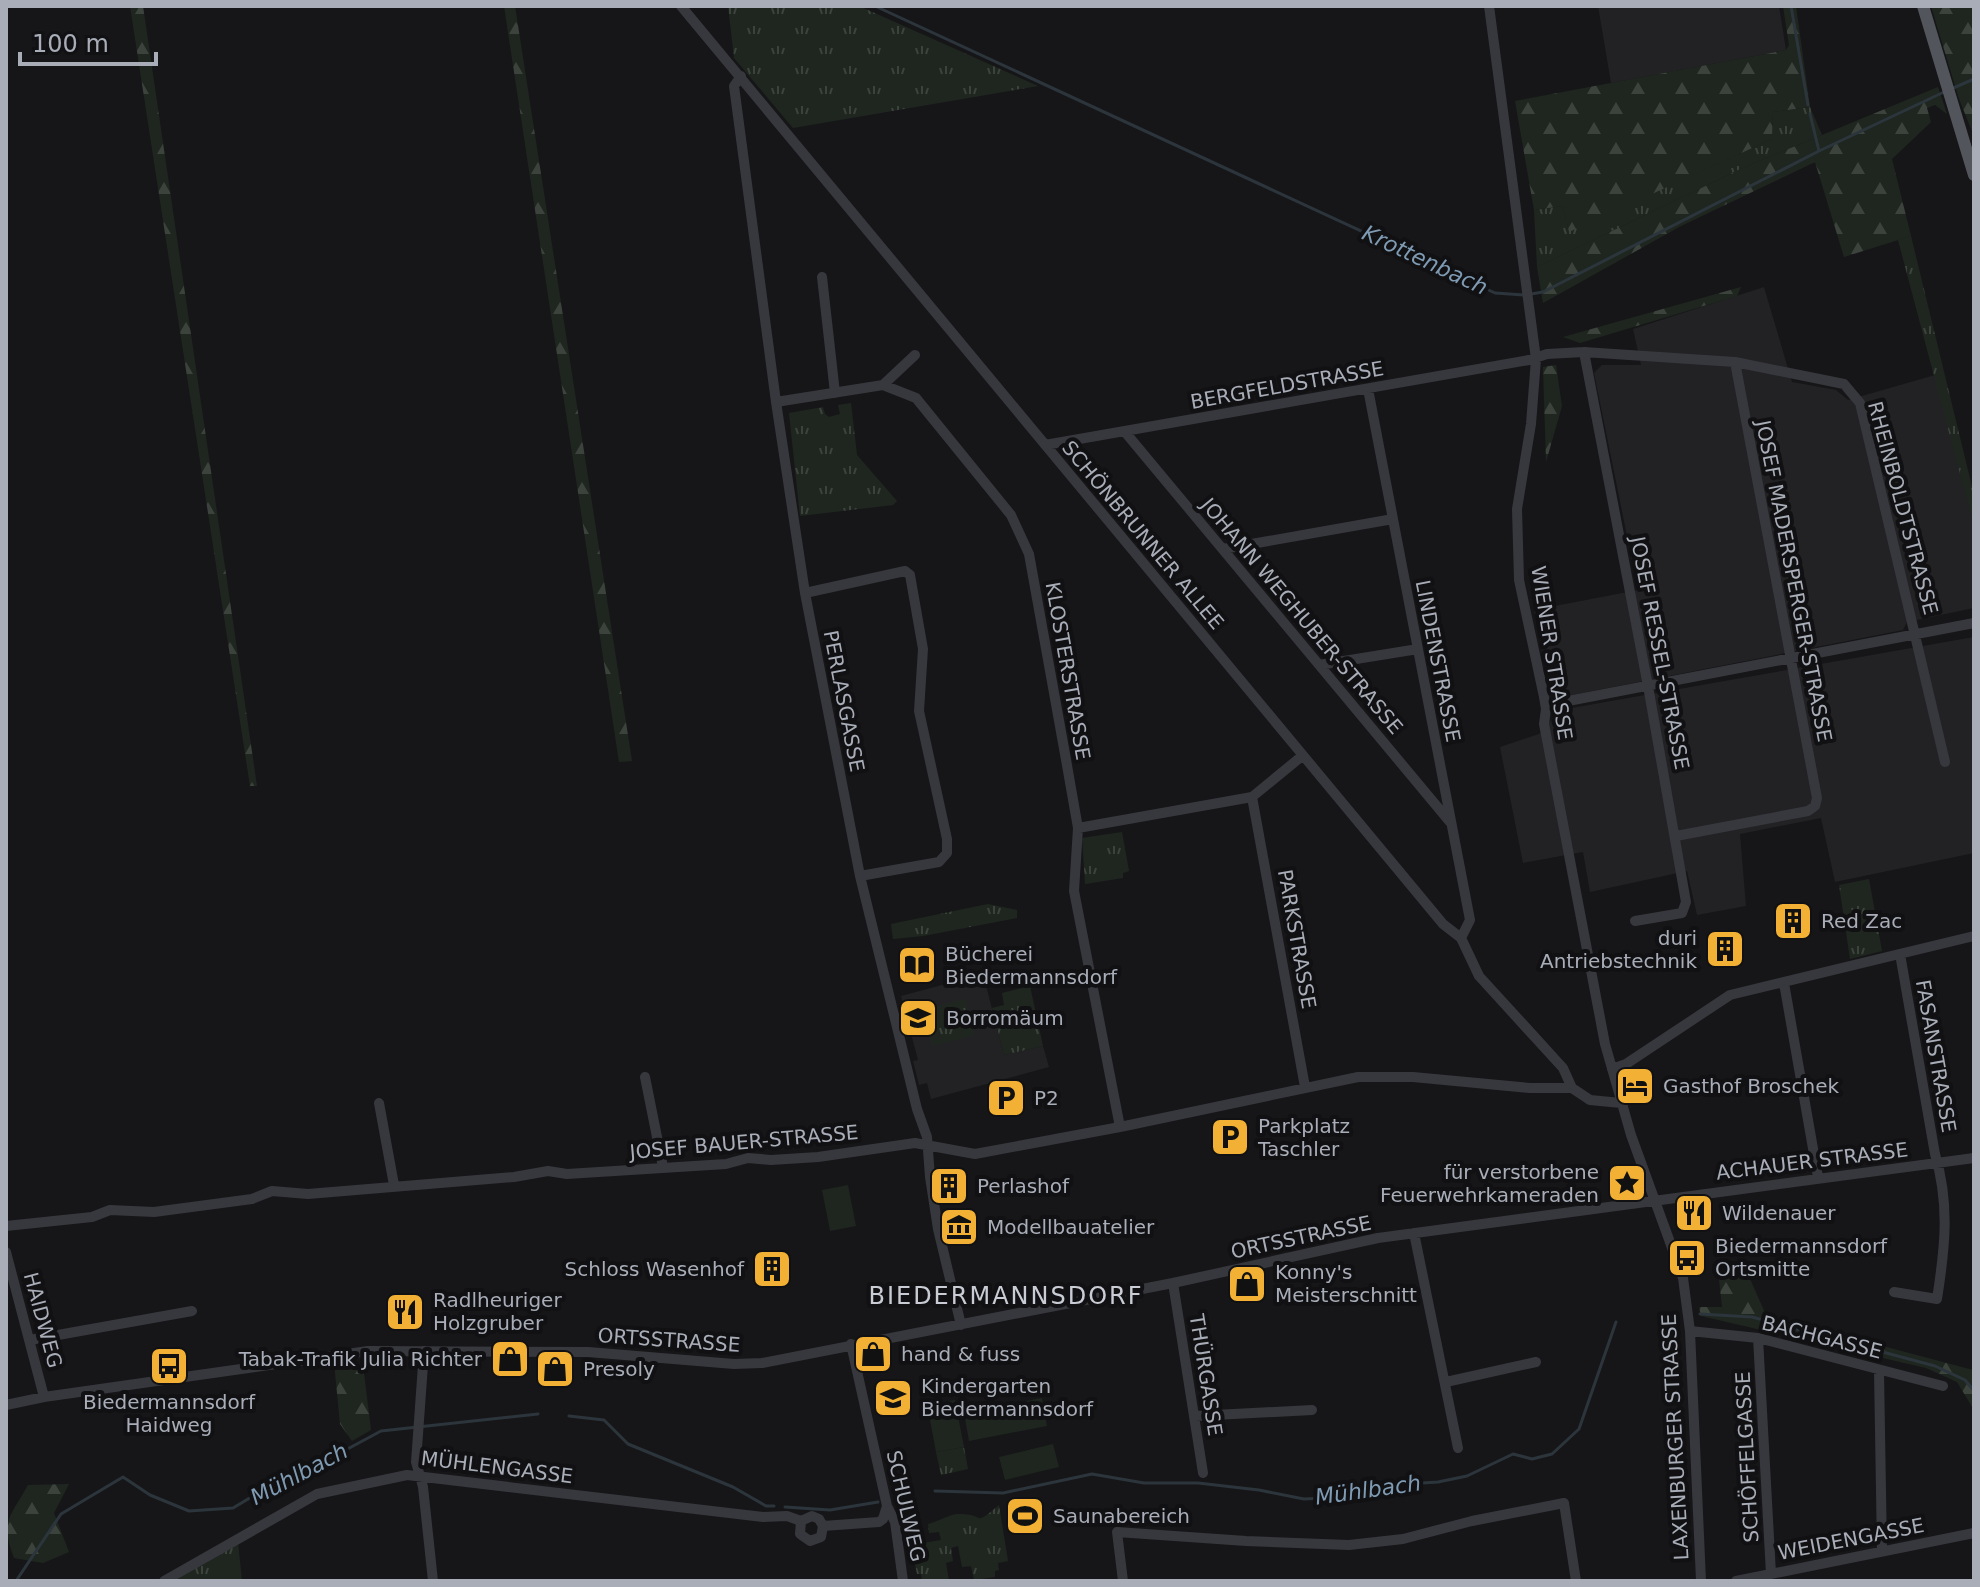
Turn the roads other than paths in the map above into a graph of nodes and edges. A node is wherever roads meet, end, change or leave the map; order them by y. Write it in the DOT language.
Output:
graph roads {
  1 [pos="681,6"];
  2 [pos="1489,6"];
  3 [pos="1923,6"];
  4 [pos="741,76"];
  5 [pos="1974,175"];
  6 [pos="822,277"];
  7 [pos="1584,352"];
  8 [pos="915,355"];
  9 [pos="1536,359"];
  10 [pos="1735,362"];
  11 [pos="883,385"];
  12 [pos="1368,389"];
  13 [pos="835,393"];
  14 [pos="776,402"];
  15 [pos="1125,432"];
  16 [pos="1045,445"];
  17 [pos="1393,519"];
  18 [pos="1223,549"];
  19 [pos="805,593"];
  20 [pos="1974,623"];
  21 [pos="1917,634"];
  22 [pos="1418,649"];
  23 [pos="1791,659"];
  24 [pos="1319,665"];
  25 [pos="1648,686"];
  26 [pos="1546,709"];
  27 [pos="1302,756"];
  28 [pos="1945,762"];
  29 [pos="1252,797"];
  30 [pos="1451,823"];
  31 [pos="1078,828"];
  32 [pos="1676,836"];
  33 [pos="860,876"];
  34 [pos="1635,921"];
  35 [pos="1974,936"];
  36 [pos="1461,938"];
  37 [pos="1900,954"];
  38 [pos="1784,983"];
  39 [pos="1612,1069"];
  40 [pos="645,1077"];
  41 [pos="1305,1087"];
  42 [pos="1572,1088"];
  43 [pos="379,1103"];
  44 [pos="1621,1103"];
  45 [pos="1120,1127"];
  46 [pos="928,1144"];
  47 [pos="1974,1158"];
  48 [pos="1938,1163"];
  49 [pos="663,1167"];
  50 [pos="1818,1177"];
  51 [pos="394,1185"];
  52 [pos="1656,1200"];
  53 [pos="6,1226"];
  54 [pos="1414,1233"];
  55 [pos="6,1252"];
  56 [pos="1173,1283"];
  57 [pos="1894,1292"];
  58 [pos="192,1311"];
  59 [pos="961,1325"];
  60 [pos="1690,1331"];
  61 [pos="1758,1338"];
  62 [pos="30,1340"];
  63 [pos="851,1344"];
  64 [pos="424,1351"];
  65 [pos="1536,1362"];
  66 [pos="1879,1371"];
  67 [pos="1446,1382"];
  68 [pos="1943,1386"];
  69 [pos="44,1397"];
  70 [pos="6,1405"];
  71 [pos="1312,1410"];
  72 [pos="1195,1416"];
  73 [pos="1458,1448"];
  74 [pos="1203,1473"];
  75 [pos="421,1476"];
  76 [pos="886,1502"];
  77 [pos="801,1521"];
  78 [pos="823,1526"];
  79 [pos="1974,1533"];
  80 [pos="1882,1551"];
  81 [pos="1771,1574"];
  82 [pos="164,1581"];
  83 [pos="433,1581"];
  84 [pos="903,1581"];
  85 [pos="1123,1581"];
  86 [pos="1576,1581"];
  87 [pos="1701,1581"];
  88 [pos="1736,1581"];
  1 -- 4 [label="street, SCHÖNBRUNNER ALLEE"];
  2 -- 9 [label="street, WIENER STRASSE"];
  3 -- 5 [label="main road"];
  4 -- 14 [label="street, PERLASGASSE"];
  4 -- 16 [label="street, SCHÖNBRUNNER ALLEE"];
  6 -- 13 [label="street"];
  7 -- 9 [label="street, RHEINBOLDTSTRASSE"];
  7 -- 10 [label="street, RHEINBOLDTSTRASSE"];
  7 -- 25 [label="street, JOSEF RESSEL-STRASSE"];
  8 -- 11 [label="street"];
  9 -- 12 [label="street, BERGFELDSTRASSE"];
  9 -- 26 [label="street, WIENER STRASSE"];
  10 -- 21 [label="street, RHEINBOLDTSTRASSE"];
  10 -- 23 [label="street, JOSEF MADERSPERGER-STRASSE"];
  11 -- 13 [label="street"];
  11 -- 31 [label="street, KLOSTERSTRASSE"];
  12 -- 15 [label="street, BERGFELDSTRASSE"];
  12 -- 17 [label="street, LINDENSTRASSE"];
  13 -- 14 [label="street"];
  14 -- 19 [label="street, PERLASGASSE"];
  15 -- 16 [label="street, BERGFELDSTRASSE"];
  15 -- 18 [label="street, JOHANN WEGHUBER-STRASSE"];
  16 -- 27 [label="street, SCHÖNBRUNNER ALLEE"];
  17 -- 18 [label="street"];
  17 -- 22 [label="street, LINDENSTRASSE"];
  18 -- 24 [label="street, JOHANN WEGHUBER-STRASSE"];
  19 -- 33 [label="street, PERLASGASSE"];
  19 -- 33 [label="street"];
  20 -- 21 [label="street"];
  21 -- 23 [label="street"];
  21 -- 28 [label="street, RHEINBOLDTSTRASSE"];
  22 -- 24 [label="street"];
  22 -- 30 [label="street, LINDENSTRASSE"];
  23 -- 25 [label="street"];
  23 -- 32 [label="street, JOSEF MADERSPERGER-STRASSE"];
  24 -- 30 [label="street, JOHANN WEGHUBER-STRASSE"];
  25 -- 26 [label="street"];
  25 -- 32 [label="street, JOSEF RESSEL-STRASSE"];
  26 -- 39 [label="street, WIENER STRASSE"];
  27 -- 29 [label="street"];
  27 -- 36 [label="street, SCHÖNBRUNNER ALLEE"];
  29 -- 31 [label="street"];
  29 -- 41 [label="street, PARKSTRASSE"];
  30 -- 36 [label="street, LINDENSTRASSE"];
  31 -- 45 [label="street, KLOSTERSTRASSE"];
  32 -- 34 [label="street, JOSEF RESSEL-STRASSE"];
  33 -- 46 [label="street, PERLASGASSE"];
  35 -- 37 [label="street"];
  36 -- 42 [label="street, SCHÖNBRUNNER ALLEE"];
  37 -- 38 [label="street"];
  37 -- 48 [label="street, FASANSTRASSE"];
  38 -- 39 [label="street"];
  38 -- 50 [label="street"];
  39 -- 44 [label="street, WIENER STRASSE"];
  40 -- 49 [label="street"];
  41 -- 42 [label="street, JOSEF BAUER-STRASSE"];
  41 -- 45 [label="street, JOSEF BAUER-STRASSE"];
  42 -- 44 [label="street, JOSEF BAUER-STRASSE"];
  43 -- 51 [label="street"];
  44 -- 52 [label="street, WIENER STRASSE"];
  45 -- 46 [label="street, JOSEF BAUER-STRASSE"];
  46 -- 49 [label="street, JOSEF BAUER-STRASSE"];
  46 -- 59 [label="street, PERLASGASSE"];
  47 -- 48 [label="street, ACHAUER STRASSE"];
  48 -- 50 [label="street, ACHAUER STRASSE"];
  48 -- 57 [label="street, FASANSTRASSE"];
  49 -- 51 [label="street, JOSEF BAUER-STRASSE"];
  50 -- 52 [label="street, ACHAUER STRASSE"];
  51 -- 53 [label="street, JOSEF BAUER-STRASSE"];
  52 -- 54 [label="street, ORTSSTRASSE"];
  52 -- 60 [label="street, LAXENBURGER STRASSE"];
  54 -- 56 [label="street, ORTSSTRASSE"];
  54 -- 67 [label="street"];
  55 -- 62 [label="street, HAIDWEG"];
  56 -- 59 [label="street, ORTSSTRASSE"];
  56 -- 72 [label="street, THÜRGASSE"];
  58 -- 62 [label="street"];
  59 -- 63 [label="street, ORTSSTRASSE"];
  60 -- 61 [label="street, BACHGASSE"];
  60 -- 87 [label="street, LAXENBURGER STRASSE"];
  61 -- 66 [label="street, BACHGASSE"];
  61 -- 81 [label="street, SCHÖFFELGASSE"];
  62 -- 69 [label="street, HAIDWEG"];
  63 -- 64 [label="street, ORTSSTRASSE"];
  63 -- 76 [label="street, SCHULWEG"];
  64 -- 69 [label="street, ORTSSTRASSE"];
  64 -- 75 [label="street"];
  65 -- 67 [label="street"];
  66 -- 68 [label="street, BACHGASSE"];
  66 -- 80 [label="street"];
  67 -- 73 [label="street"];
  69 -- 70 [label="street, ORTSSTRASSE"];
  71 -- 72 [label="street"];
  72 -- 74 [label="street, THÜRGASSE"];
  75 -- 77 [label="street, MÜHLENGASSE"];
  75 -- 82 [label="street, MÜHLENGASSE"];
  75 -- 83 [label="street"];
  76 -- 78 [label="street, MÜHLENGASSE"];
  76 -- 84 [label="street, SCHULWEG"];
  77 -- 78 [label="street, MÜHLENGASSE"];
  77 -- 78 [label="street, MÜHLENGASSE"];
  79 -- 80 [label="street, WEIDENGASSE"];
  80 -- 81 [label="street, WEIDENGASSE"];
  81 -- 88 [label="street, WEIDENGASSE"];
  85 -- 86 [label="street"];
}
